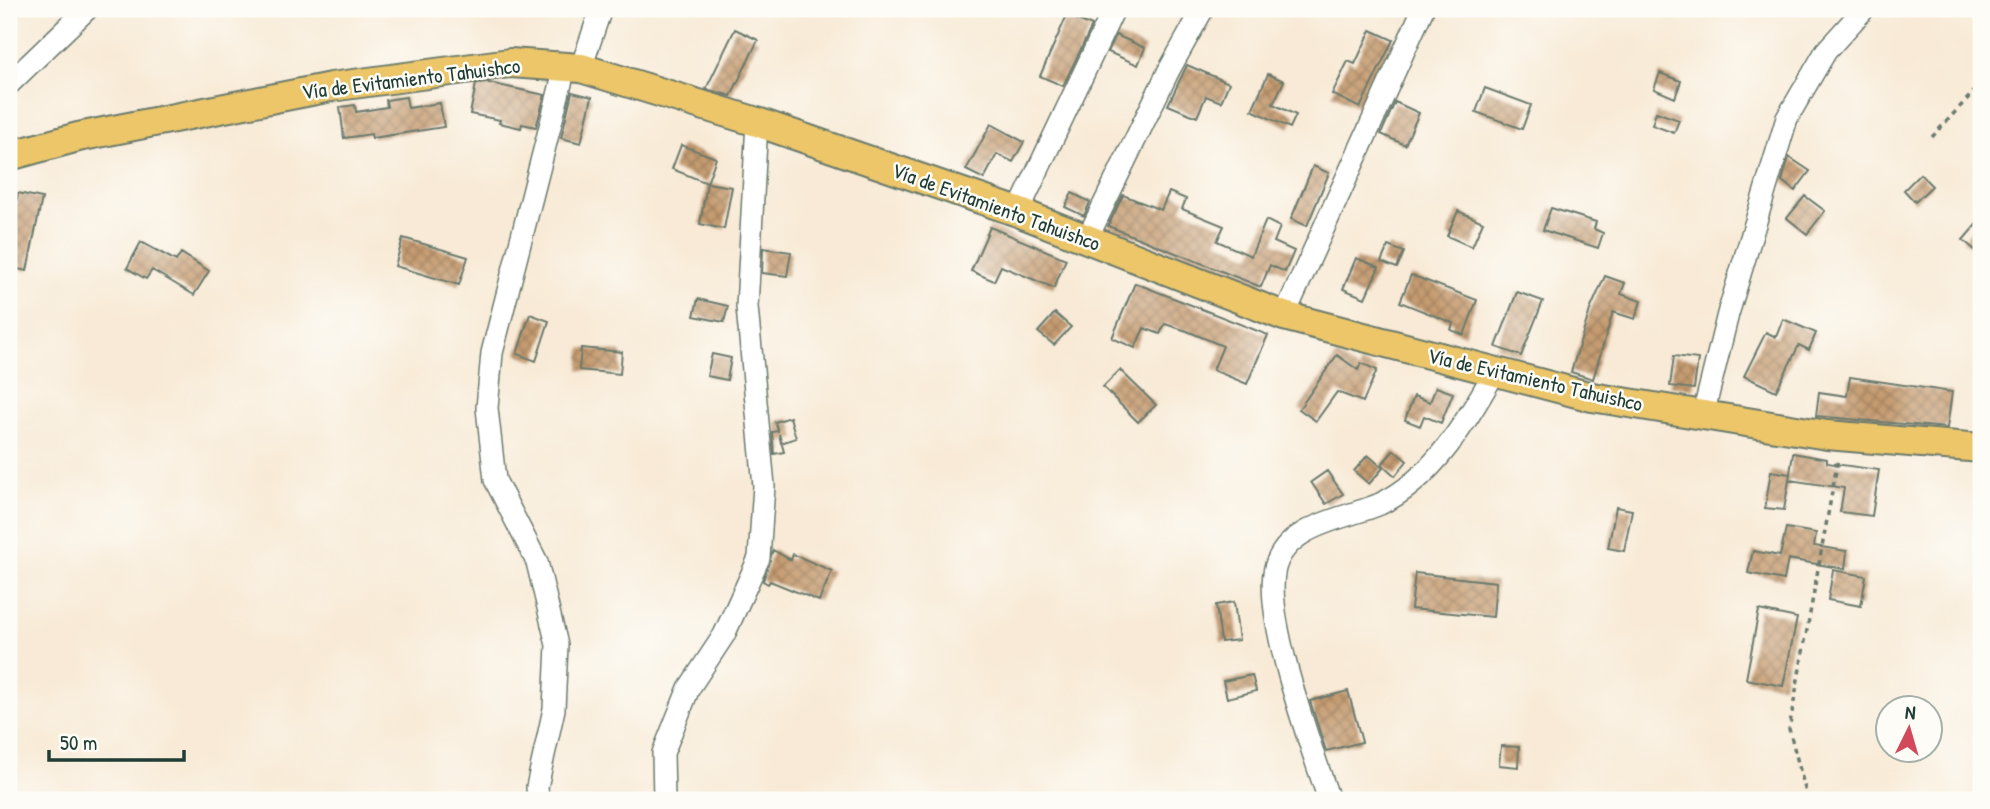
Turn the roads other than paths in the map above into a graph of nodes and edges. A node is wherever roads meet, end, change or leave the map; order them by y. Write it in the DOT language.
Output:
graph roads {
  1 [pos="87,9"];
  2 [pos="601,9"];
  3 [pos="1114,9"];
  4 [pos="1203,9"];
  5 [pos="1423,9"];
  6 [pos="1864,9"];
  7 [pos="573,68"];
  8 [pos="9,84"];
  9 [pos="757,122"];
  10 [pos="9,156"];
  11 [pos="1018,212"];
  12 [pos="1087,239"];
  13 [pos="1284,316"];
  14 [pos="1494,373"];
  15 [pos="1703,415"];
  16 [pos="1981,448"];
  17 [pos="538,800"];
  18 [pos="664,800"];
  19 [pos="1329,800"];
  1 -- 8 [label="street"];
  2 -- 7 [label="street"];
  3 -- 11 [label="street"];
  4 -- 12 [label="street"];
  5 -- 13 [label="street"];
  6 -- 15 [label="street"];
  7 -- 9 [label="main road, Vía de Evitamiento Tahuishco"];
  7 -- 10 [label="main road, Vía de Evitamiento Tahuishco"];
  7 -- 17 [label="street"];
  9 -- 11 [label="main road, Vía de Evitamiento Tahuishco"];
  9 -- 18 [label="street"];
  11 -- 12 [label="main road, Vía de Evitamiento Tahuishco"];
  12 -- 13 [label="main road, Vía de Evitamiento Tahuishco"];
  13 -- 14 [label="main road, Vía de Evitamiento Tahuishco"];
  14 -- 15 [label="main road, Vía de Evitamiento Tahuishco"];
  14 -- 19 [label="street"];
  15 -- 16 [label="main road, Vía de Evitamiento Tahuishco"];
}
